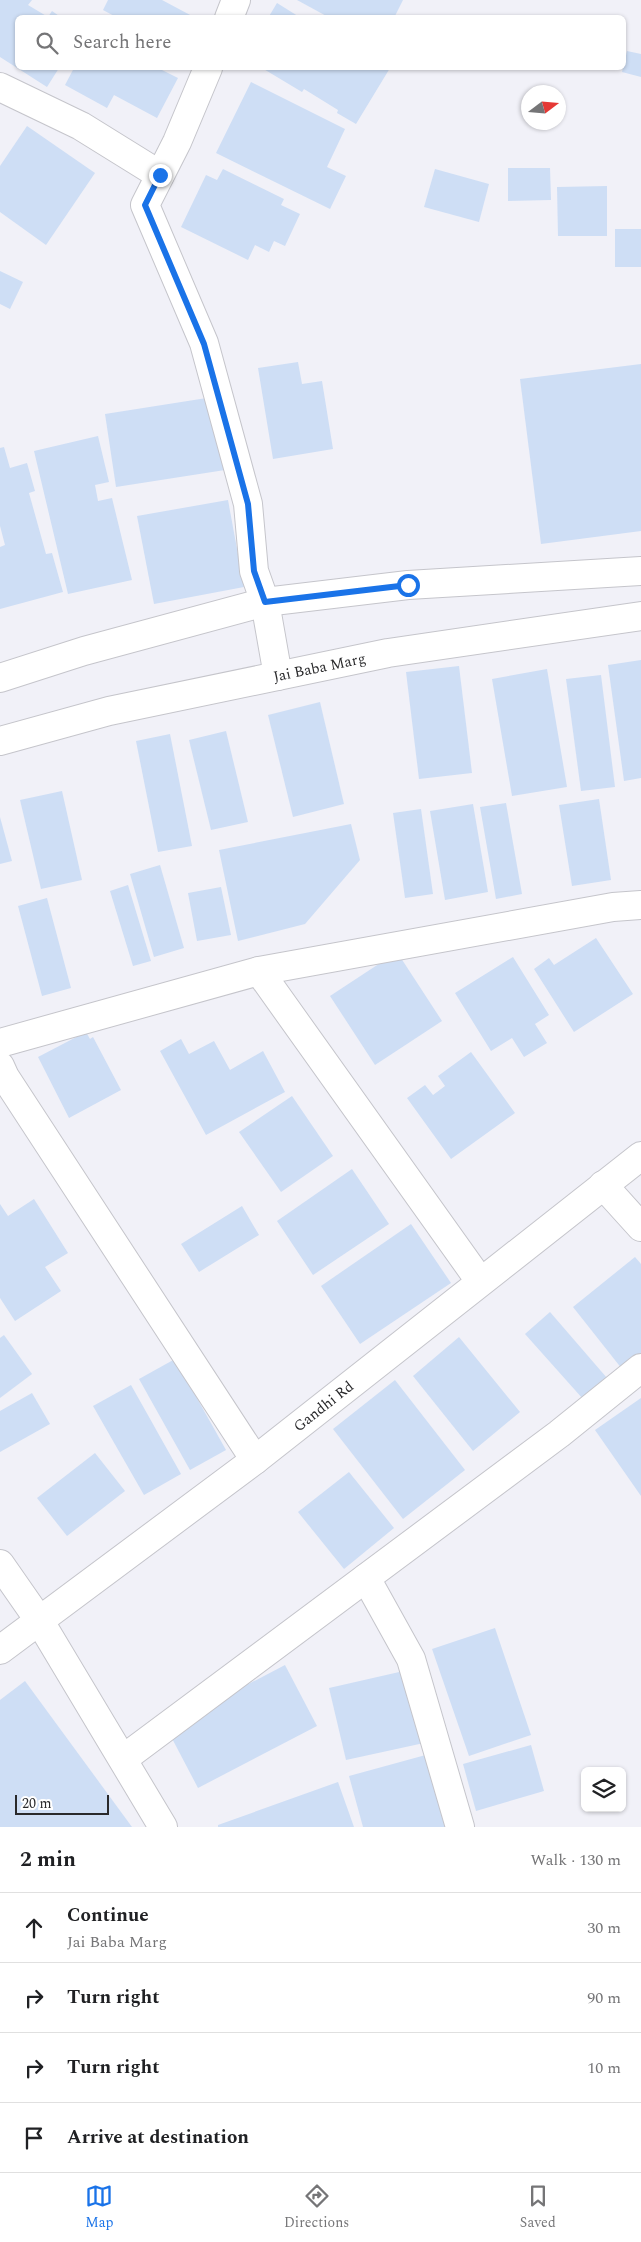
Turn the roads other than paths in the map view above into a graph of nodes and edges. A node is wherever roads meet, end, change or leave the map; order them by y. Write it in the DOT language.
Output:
graph roads {
  1 [pos="236,0"];
  2 [pos="230,15"];
  3 [pos="207,70"];
  4 [pos="0,87"];
  5 [pos="160,175"];
  6 [pos="641,571"];
  7 [pos="265,602"];
  8 [pos="641,616"];
  9 [pos="278,676"];
  10 [pos="0,678"];
  11 [pos="0,741"];
  12 [pos="641,904"];
  13 [pos="259,971"];
  14 [pos="0,1044"];
  15 [pos="0,1066"];
  16 [pos="641,1156"];
  17 [pos="603,1185"];
  18 [pos="641,1227"];
  19 [pos="480,1281"];
  20 [pos="641,1368"];
  21 [pos="255,1460"];
  22 [pos="0,1564"];
  23 [pos="366,1578"];
  24 [pos="39,1620"];
  25 [pos="0,1650"];
  26 [pos="123,1759"];
  27 [pos="163,1827"];
  28 [pos="460,1827"];
  1 -- 2 [label="street"];
  3 -- 5 [label="street"];
  4 -- 5 [label="street"];
  5 -- 7 [label="street"];
  6 -- 7 [label="street"];
  7 -- 9 [label="street"];
  7 -- 10 [label="street"];
  8 -- 9 [label="street, Jai Baba Marg"];
  9 -- 11 [label="street, Jai Baba Marg"];
  12 -- 13 [label="street"];
  13 -- 14 [label="street"];
  13 -- 19 [label="street"];
  15 -- 21 [label="street"];
  16 -- 17 [label="street, Gandhi Rd"];
  17 -- 18 [label="street"];
  17 -- 19 [label="street, Gandhi Rd"];
  19 -- 21 [label="street, Gandhi Rd"];
  20 -- 23 [label="street"];
  21 -- 24 [label="street, Gandhi Rd"];
  22 -- 24 [label="street"];
  23 -- 26 [label="street"];
  23 -- 28 [label="street"];
  24 -- 25 [label="street, Gandhi Rd"];
  24 -- 26 [label="street"];
  26 -- 27 [label="street"];
}
